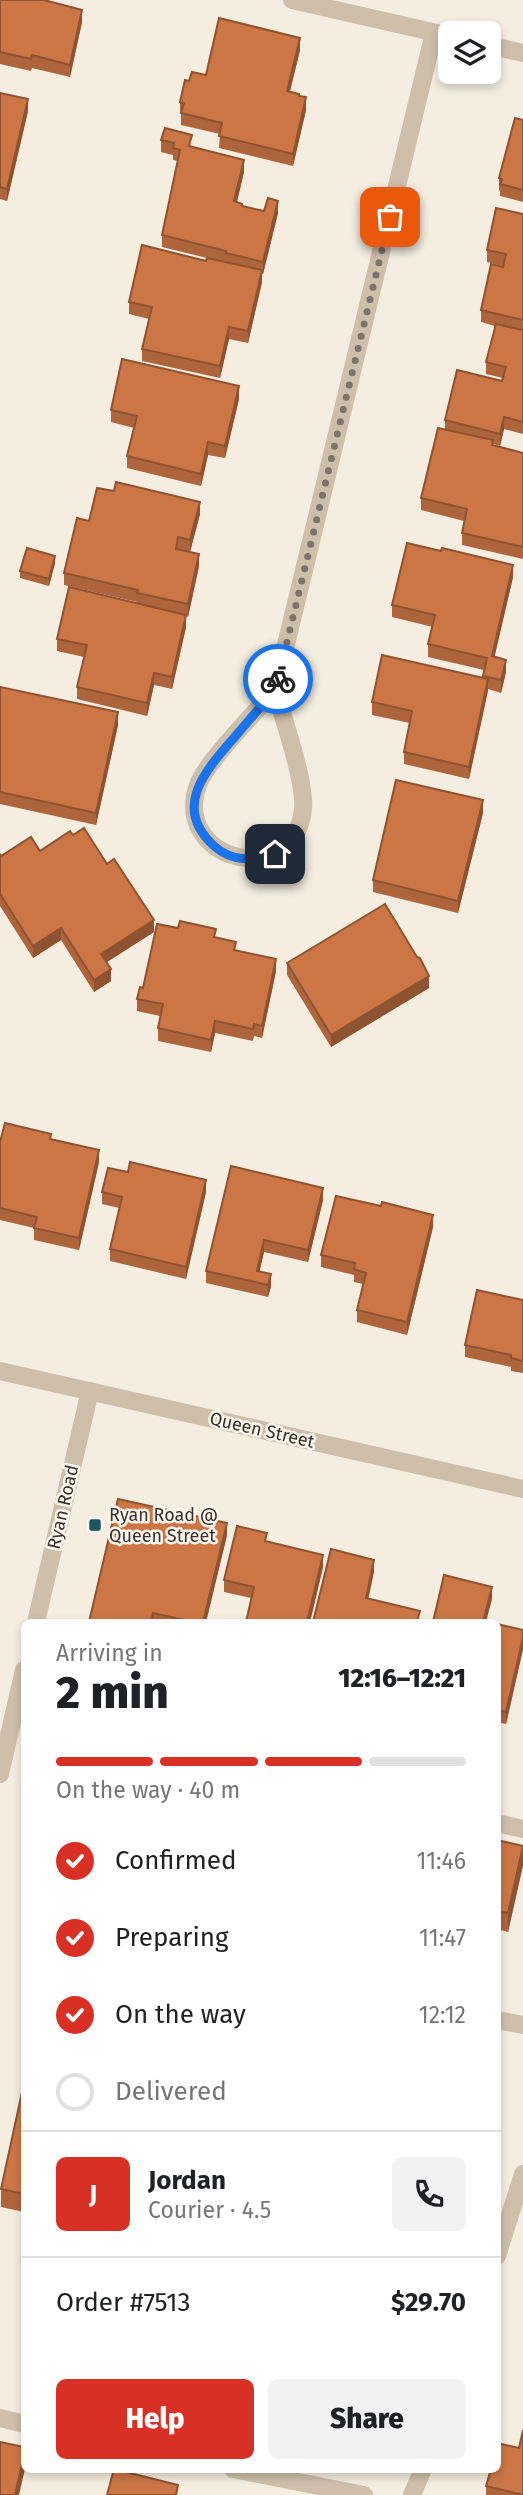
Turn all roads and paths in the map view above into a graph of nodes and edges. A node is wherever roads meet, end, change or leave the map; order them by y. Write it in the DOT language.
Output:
graph roads {
  1 [pos="292,0"];
  2 [pos="438,33"];
  3 [pos="501,48"];
  4 [pos="438,50"];
  5 [pos="523,53"];
  6 [pos="275,690"];
  7 [pos="0,1371"];
  8 [pos="90,1391"];
  9 [pos="523,1489"];
  10 [pos="37,1619"];
  11 [pos="20,1709"];
  12 [pos="0,1774"];
  13 [pos="501,1824"];
  14 [pos="523,1829"];
  15 [pos="501,2021"];
  16 [pos="523,2025"];
  17 [pos="523,2174"];
  18 [pos="501,2243"];
  19 [pos="0,2418"];
  20 [pos="21,2423"];
  21 [pos="253,2473"];
  22 [pos="421,2473"];
  23 [pos="364,2495"];
  24 [pos="412,2495"];
  1 -- 2 [label="street"];
  3 -- 5 [label="street"];
  4 -- 6 [label="street"];
  6 -- 6 [label="street"];
  7 -- 8 [label="street, Queen Street"];
  8 -- 9 [label="street, Queen Street"];
  8 -- 10 [label="street, Ryan Road"];
  11 -- 12 [label="street"];
  13 -- 14 [label="street"];
  15 -- 16 [label="street"];
  17 -- 18 [label="street"];
  19 -- 20 [label="street"];
  21 -- 23 [label="street"];
  22 -- 24 [label="street"];
}
